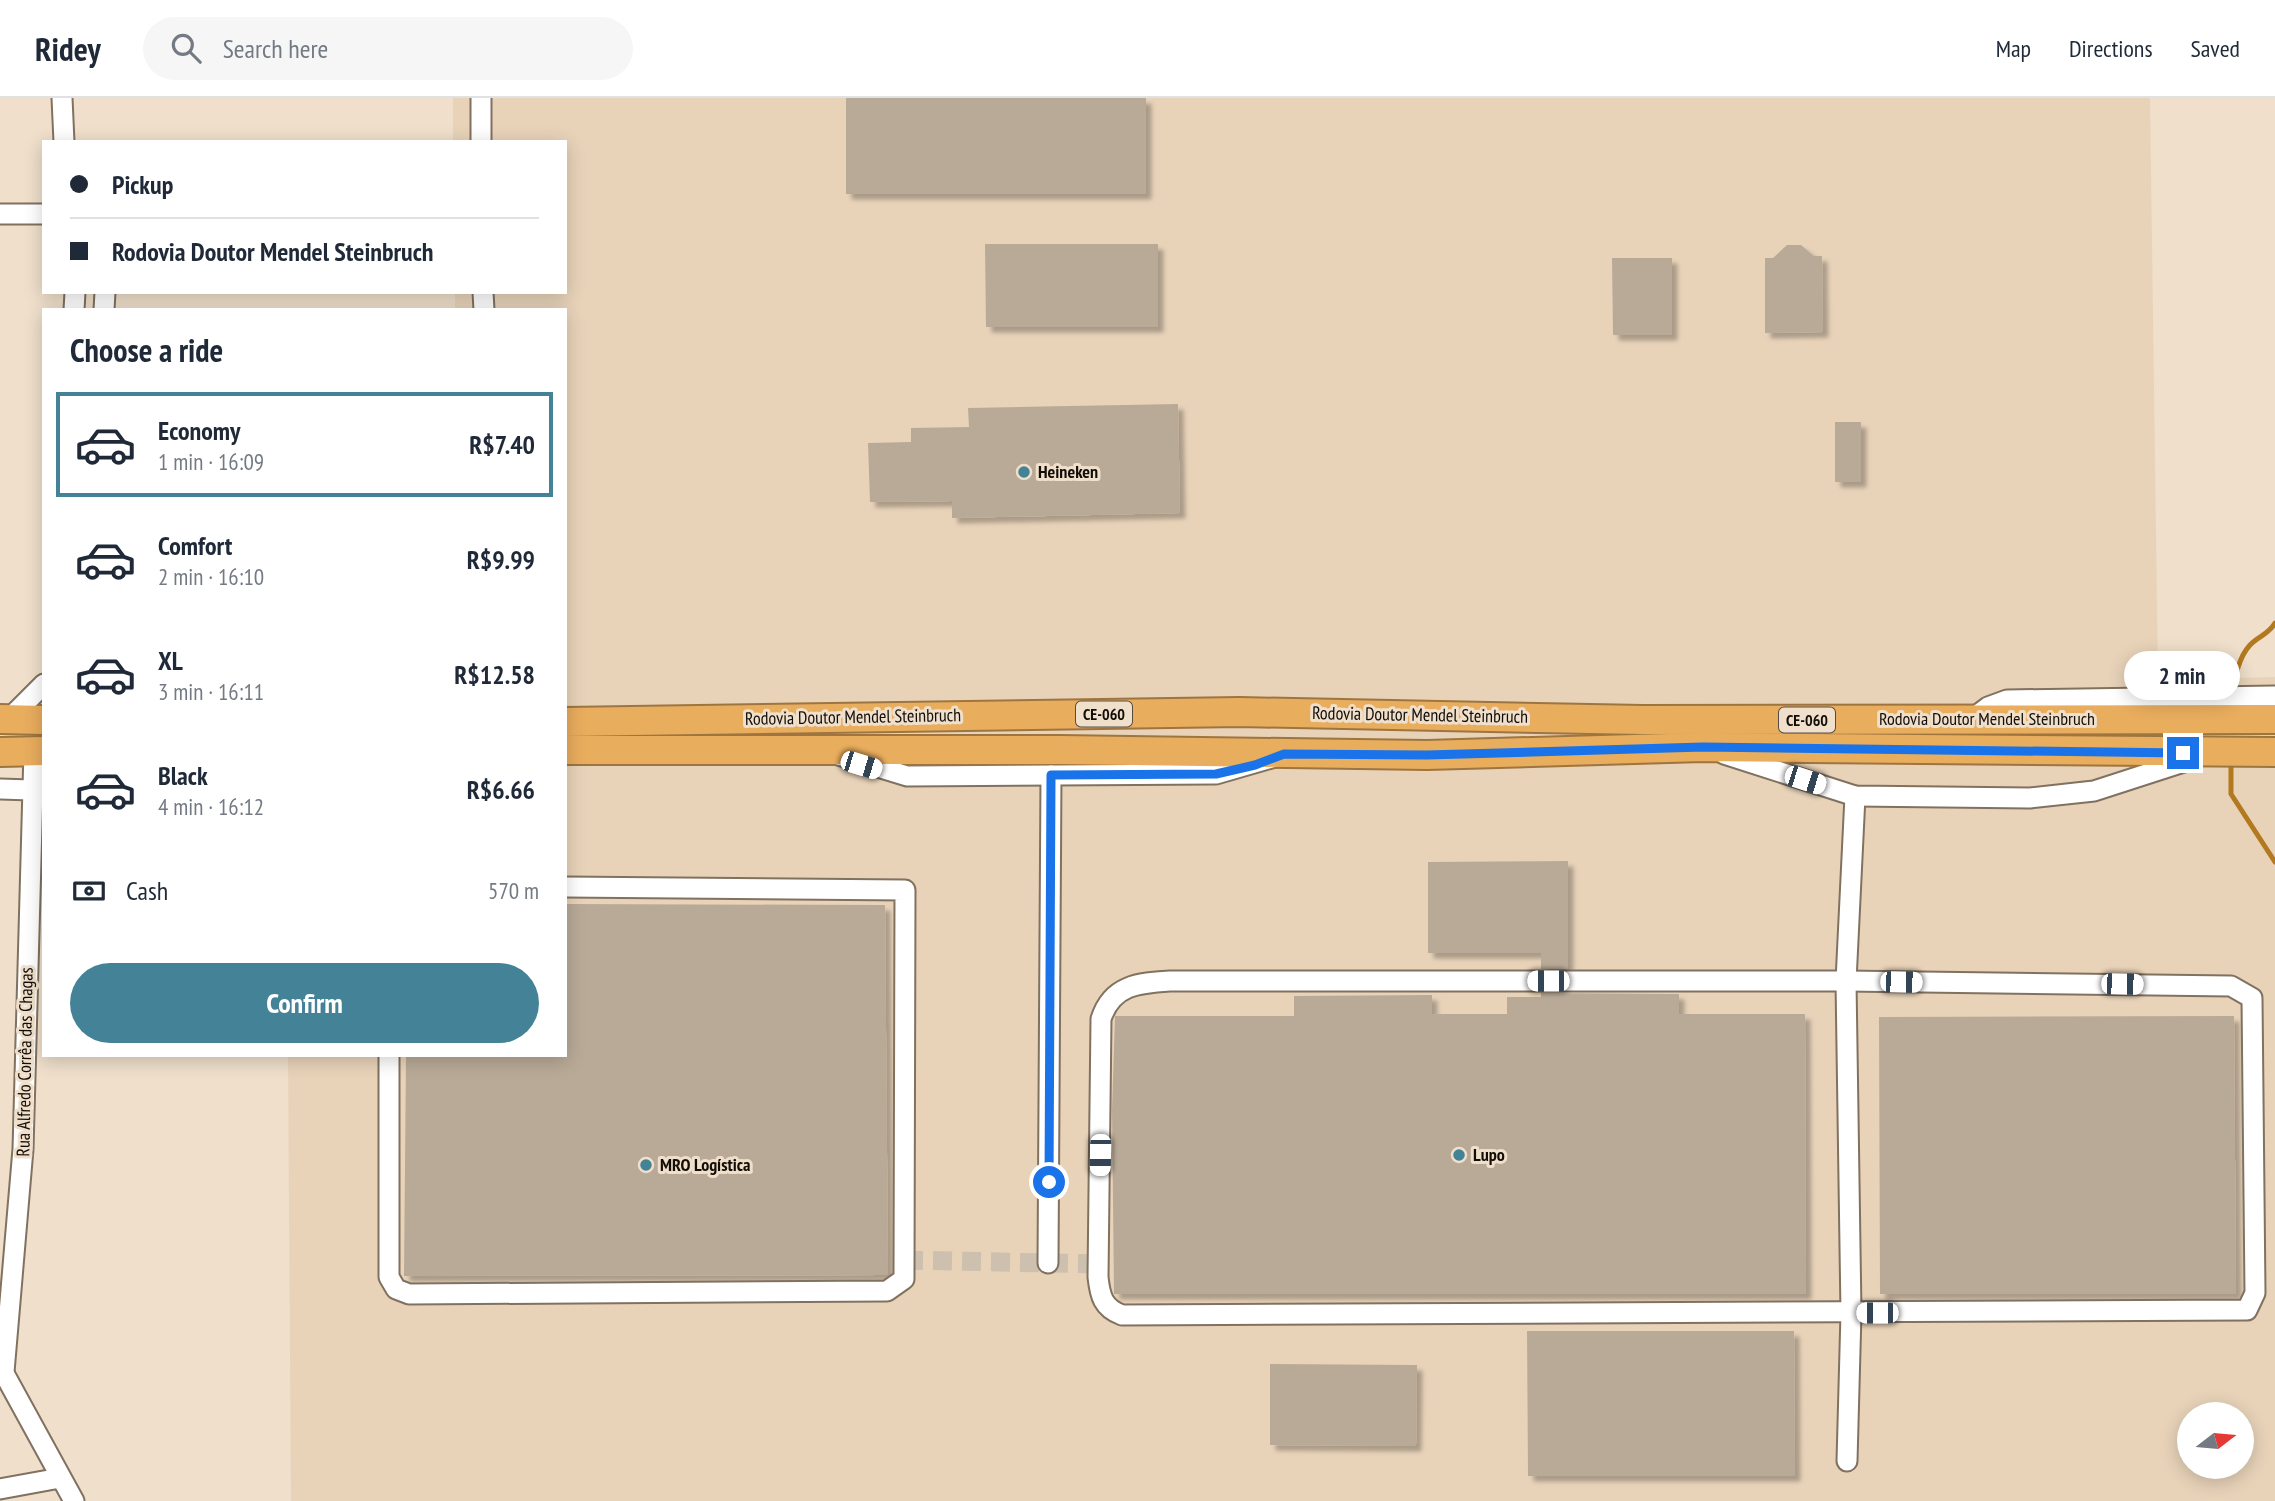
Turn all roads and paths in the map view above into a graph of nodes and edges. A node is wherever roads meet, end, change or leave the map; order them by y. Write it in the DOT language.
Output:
graph roads {
  1 [pos="62,98"];
  2 [pos="481,98"];
  3 [pos="64,140"];
  4 [pos="481,140"];
  5 [pos="0,214"];
  6 [pos="42,215"];
  7 [pos="42,686"];
  8 [pos="2267,702"];
  9 [pos="5,719"];
  10 [pos="42,720"];
  11 [pos="567,722"];
  12 [pos="1703,747"];
  13 [pos="567,750"];
  14 [pos="824,750"];
  15 [pos="39,751"];
  16 [pos="0,752"];
  17 [pos="2216,753"];
  18 [pos="2264,753"];
  19 [pos="1284,754"];
  20 [pos="1051,775"];
  21 [pos="0,789"];
  22 [pos="31,790"];
  23 [pos="1855,796"];
  24 [pos="567,887"];
  25 [pos="1846,981"];
  26 [pos="389,1057"];
  27 [pos="1048,1263"];
  28 [pos="1850,1313"];
  29 [pos="2,1369"];
  30 [pos="1847,1461"];
  31 [pos="60,1478"];
  32 [pos="0,1489"];
  33 [pos="74,1501"];
  1 -- 3 [label="street"];
  2 -- 4 [label="street"];
  5 -- 6 [label="street"];
  7 -- 9 [label="street"];
  8 -- 11 [label="highway, Rodovia Doutor Mendel Steinbruch / CE-060"];
  9 -- 10 [label="highway"];
  12 -- 17 [label="highway, Rodovia Doutor Mendel Steinbruch / CE-060"];
  12 -- 19 [label="highway, Rodovia Doutor Mendel Steinbruch / CE-060"];
  12 -- 23 [label="street"];
  13 -- 14 [label="highway, Rodovia Doutor Mendel Steinbruch / CE-060"];
  14 -- 19 [label="highway, Rodovia Doutor Mendel Steinbruch / CE-060"];
  14 -- 20 [label="street"];
  15 -- 16 [label="highway"];
  15 -- 22 [label="street, Rua Alfredo Corrêa das Chagas"];
  17 -- 18 [label="highway, Rodovia Doutor Mendel Steinbruch / CE-060"];
  17 -- 23 [label="street"];
  19 -- 20 [label="street"];
  20 -- 27 [label="street"];
  21 -- 22 [label="street"];
  22 -- 29 [label="street, Rua Alfredo Corrêa das Chagas"];
  23 -- 25 [label="street"];
  24 -- 26 [label="street"];
  25 -- 28 [label="street"];
  25 -- 28 [label="street"];
  25 -- 28 [label="street"];
  28 -- 30 [label="street"];
  29 -- 31 [label="street"];
  31 -- 32 [label="street"];
  31 -- 33 [label="street"];
}
